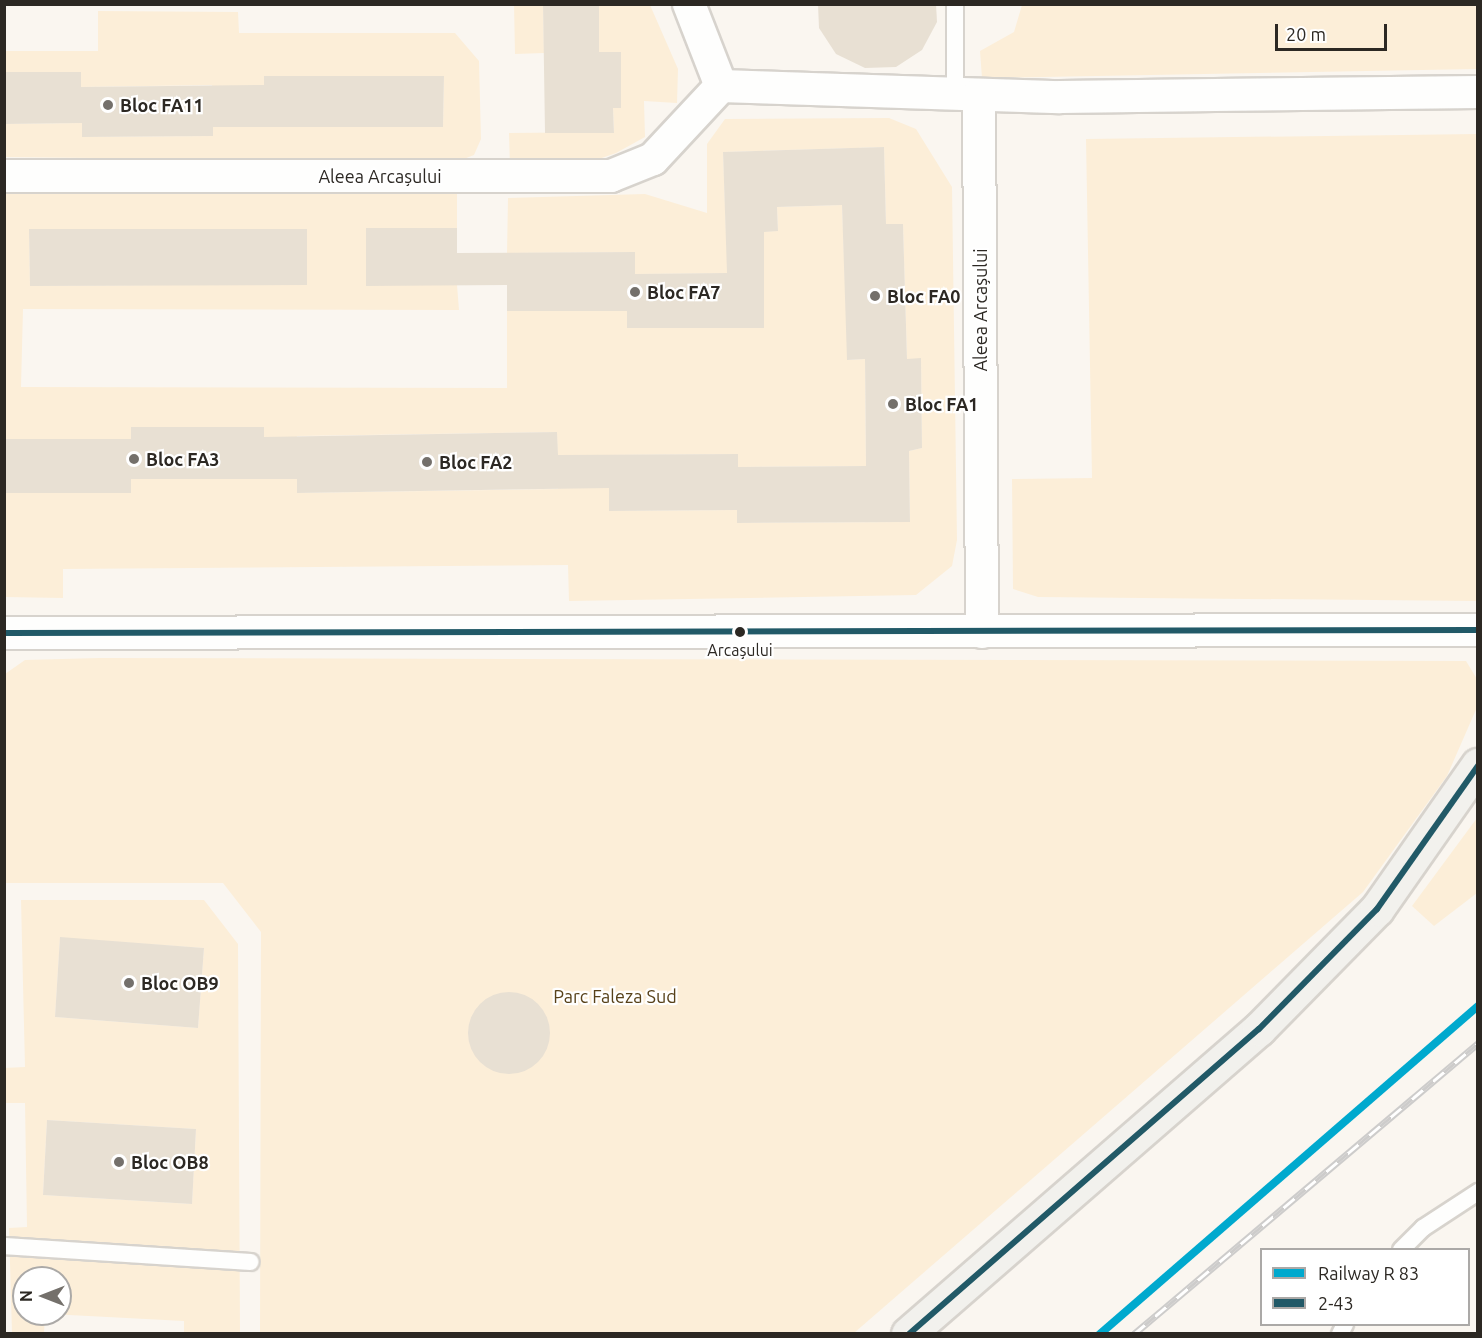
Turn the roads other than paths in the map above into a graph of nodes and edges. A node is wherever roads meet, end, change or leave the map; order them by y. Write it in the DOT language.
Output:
graph roads {
  1 [pos="689,4"];
  2 [pos="955,4"];
  3 [pos="721,86"];
  4 [pos="1478,92"];
  5 [pos="967,94"];
  6 [pos="4,176"];
  7 [pos="1478,630"];
  8 [pos="982,632"];
  9 [pos="4,633"];
  10 [pos="1478,765"];
  11 [pos="1478,1192"];
  12 [pos="4,1246"];
  13 [pos="1403,1248"];
  14 [pos="250,1262"];
  15 [pos="908,1334"];
  1 -- 3 [label="street"];
  2 -- 5 [label="lane"];
  3 -- 5 [label="street"];
  3 -- 6 [label="street, Aleea Arcașului"];
  4 -- 5 [label="street"];
  5 -- 8 [label="street, Aleea Arcașului"];
  7 -- 8 [label="street"];
  8 -- 9 [label="street"];
  10 -- 15 [label="street"];
  11 -- 13 [label="lane"];
  12 -- 14 [label="lane"];
}
